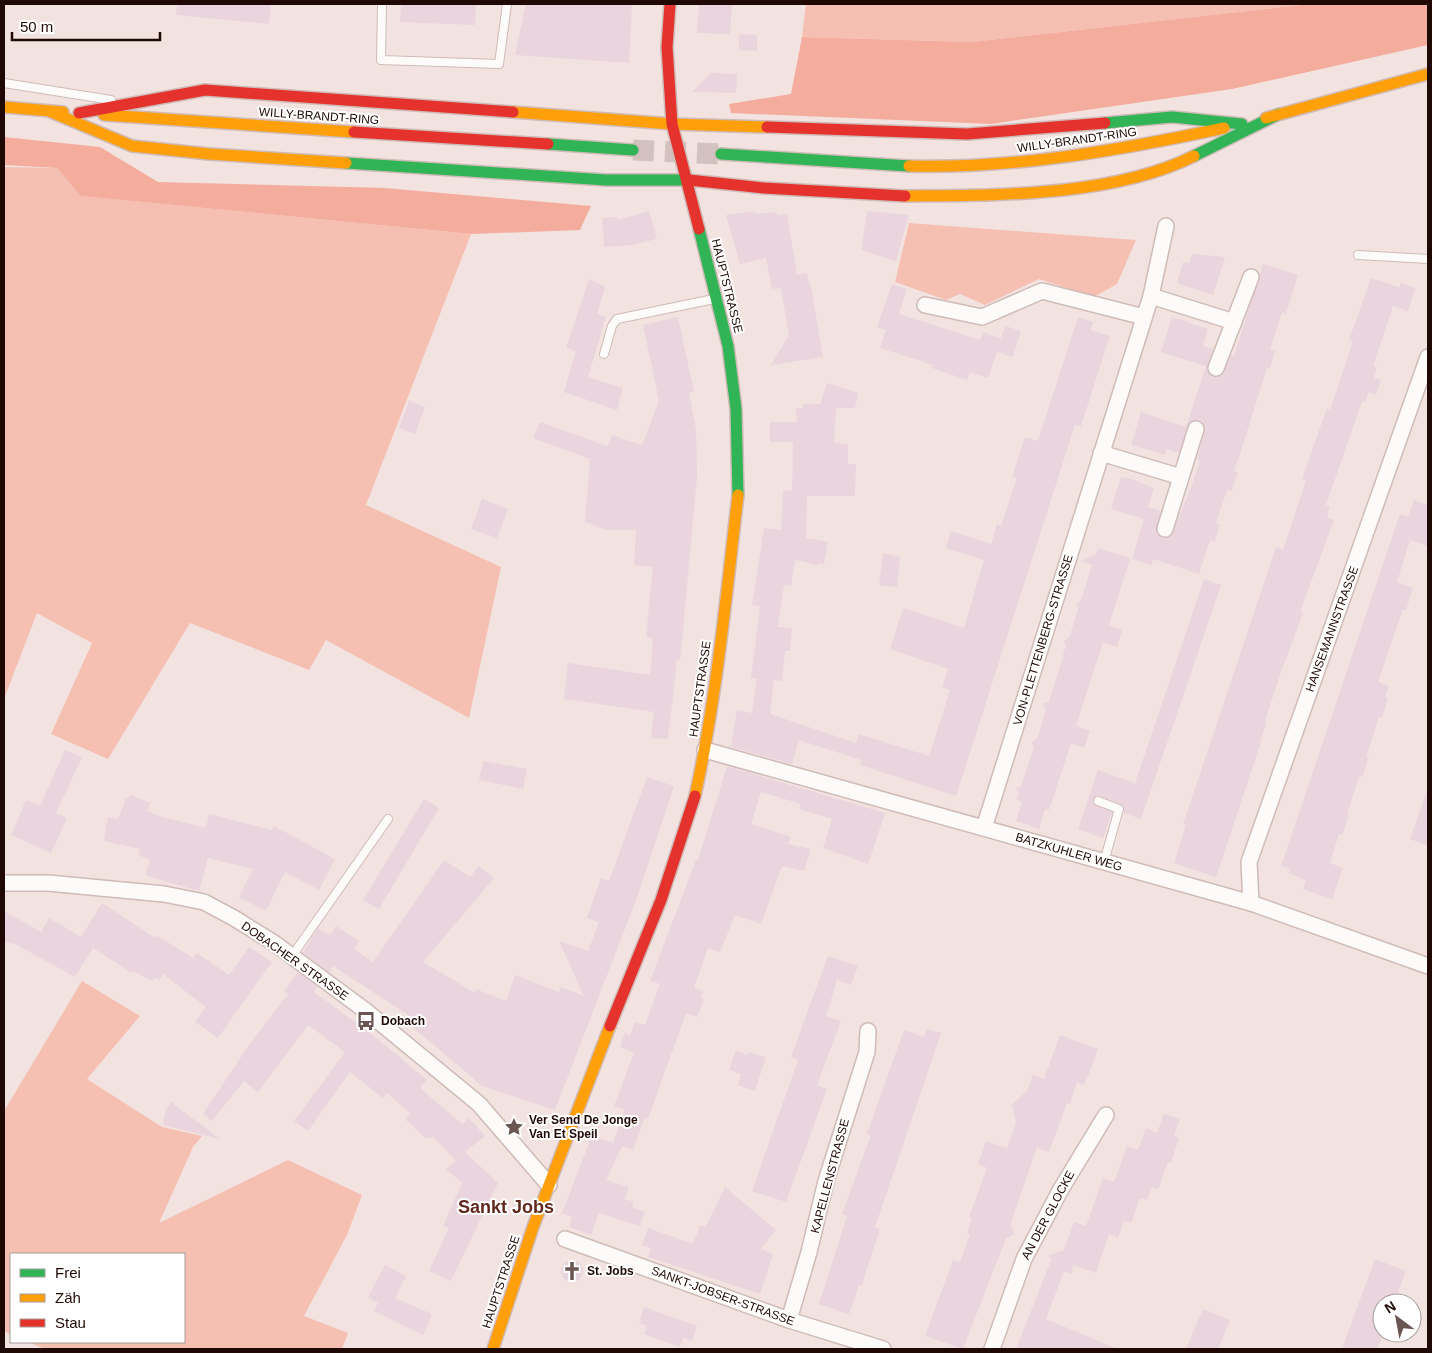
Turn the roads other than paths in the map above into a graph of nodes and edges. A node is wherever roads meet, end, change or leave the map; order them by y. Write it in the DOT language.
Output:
graph roads {
  1 [pos="382,4"];
  2 [pos="507,4"];
  3 [pos="670,4"];
  4 [pos="1428,74"];
  5 [pos="4,83"];
  6 [pos="128,102"];
  7 [pos="4,108"];
  8 [pos="51,112"];
  9 [pos="79,113"];
  10 [pos="1279,114"];
  11 [pos="672,124"];
  12 [pos="1242,124"];
  13 [pos="634,150"];
  14 [pos="721,154"];
  15 [pos="686,180"];
  16 [pos="1166,226"];
  17 [pos="1358,255"];
  18 [pos="1428,259"];
  19 [pos="1251,277"];
  20 [pos="1151,296"];
  21 [pos="716,298"];
  22 [pos="924,304"];
  23 [pos="1144,317"];
  24 [pos="1234,322"];
  25 [pos="604,354"];
  26 [pos="1428,357"];
  27 [pos="1216,368"];
  28 [pos="1196,429"];
  29 [pos="1102,453"];
  30 [pos="1181,477"];
  31 [pos="1165,529"];
  32 [pos="705,750"];
  33 [pos="1098,801"];
  34 [pos="388,819"];
  35 [pos="984,828"];
  36 [pos="1104,862"];
  37 [pos="4,883"];
  38 [pos="1251,903"];
  39 [pos="292,956"];
  40 [pos="1428,966"];
  41 [pos="868,1031"];
  42 [pos="1106,1115"];
  43 [pos="549,1186"];
  44 [pos="565,1239"];
  45 [pos="789,1320"];
  46 [pos="493,1349"];
  47 [pos="883,1349"];
  48 [pos="992,1349"];
  1 -- 2 [label="lane"];
  3 -- 11 [label="main road, HAUPTSTRASSE"];
  4 -- 10 [label="main road, WILLY-BRANDT-RING"];
  5 -- 6 [label="lane"];
  6 -- 9 [label="main road"];
  6 -- 11 [label="main road"];
  7 -- 8 [label="main road, WILLY-BRANDT-RING"];
  8 -- 9 [label="main road, WILLY-BRANDT-RING"];
  8 -- 15 [label="main road"];
  9 -- 13 [label="main road, WILLY-BRANDT-RING"];
  10 -- 12 [label="main road, WILLY-BRANDT-RING"];
  10 -- 15 [label="main road"];
  11 -- 12 [label="main road"];
  11 -- 15 [label="main road, HAUPTSTRASSE"];
  12 -- 14 [label="main road, WILLY-BRANDT-RING"];
  15 -- 21 [label="main road, HAUPTSTRASSE"];
  16 -- 20 [label="street, VON-PLETTENBERG-STRASSE"];
  17 -- 18 [label="lane"];
  19 -- 24 [label="street"];
  20 -- 23 [label="street, VON-PLETTENBERG-STRASSE"];
  20 -- 24 [label="street"];
  21 -- 25 [label="lane"];
  21 -- 32 [label="main road, HAUPTSTRASSE"];
  22 -- 23 [label="street"];
  23 -- 29 [label="street, VON-PLETTENBERG-STRASSE"];
  24 -- 27 [label="street"];
  26 -- 38 [label="street, HANSEMANNSTRASSE"];
  28 -- 30 [label="street"];
  29 -- 30 [label="street"];
  29 -- 35 [label="street, VON-PLETTENBERG-STRASSE"];
  30 -- 31 [label="street"];
  32 -- 35 [label="street, BATZKUHLER WEG"];
  32 -- 43 [label="main road, HAUPTSTRASSE"];
  33 -- 36 [label="lane"];
  34 -- 39 [label="lane"];
  35 -- 36 [label="street, BATZKUHLER WEG"];
  36 -- 38 [label="street, BATZKUHLER WEG"];
  37 -- 39 [label="street, DOBACHER STRASSE"];
  38 -- 40 [label="street, BATZKUHLER WEG"];
  39 -- 43 [label="street, DOBACHER STRASSE"];
  41 -- 45 [label="street, KAPELLENSTRASSE"];
  42 -- 48 [label="street, AN DER GLOCKE"];
  43 -- 46 [label="main road, HAUPTSTRASSE"];
  44 -- 45 [label="street, SANKT-JOBSER-STRASSE"];
  45 -- 47 [label="street, SANKT-JOBSER-STRASSE"];
}
